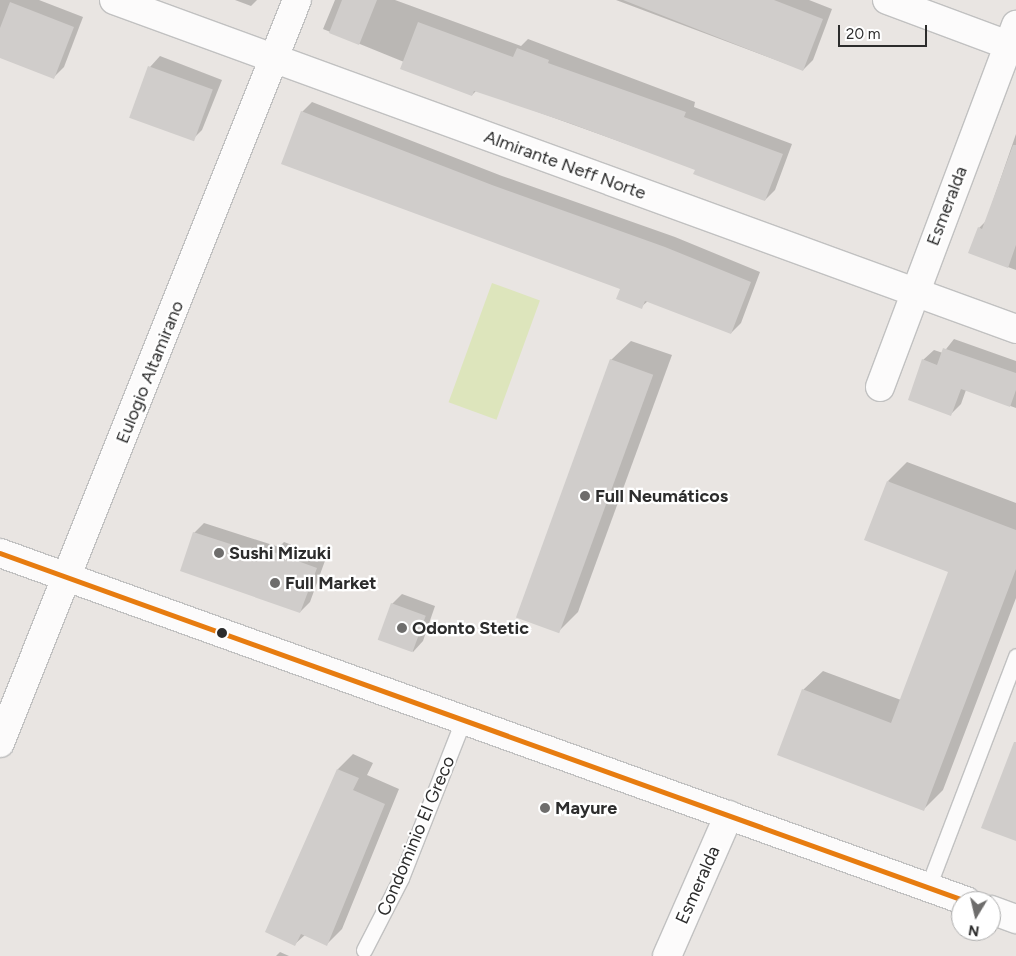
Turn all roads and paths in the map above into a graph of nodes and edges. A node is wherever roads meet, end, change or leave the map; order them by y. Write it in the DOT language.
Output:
graph roads {
  1 [pos="114,0"];
  2 [pos="297,0"];
  3 [pos="887,0"];
  4 [pos="1013,39"];
  5 [pos="274,59"];
  6 [pos="915,292"];
  7 [pos="1016,329"];
  8 [pos="880,387"];
  9 [pos="0,553"];
  10 [pos="68,578"];
  11 [pos="1016,656"];
  12 [pos="463,721"];
  13 [pos="0,742"];
  14 [pos="729,815"];
  15 [pos="928,887"];
  16 [pos="951,895"];
  17 [pos="1001,914"];
  18 [pos="1016,919"];
  19 [pos="364,950"];
  20 [pos="667,956"];
  1 -- 5 [label="street, Almirante Neff Norte"];
  2 -- 5 [label="street, Eulogio Altamirano"];
  3 -- 4 [label="street"];
  4 -- 6 [label="street, Esmeralda"];
  5 -- 6 [label="street, Almirante Neff Norte"];
  5 -- 10 [label="street, Eulogio Altamirano"];
  6 -- 7 [label="street, Almirante Neff Norte"];
  6 -- 8 [label="street, Esmeralda"];
  9 -- 10 [label="street"];
  10 -- 12 [label="street"];
  10 -- 13 [label="street, Eulogio Altamirano"];
  11 -- 15 [label="lane"];
  12 -- 14 [label="street"];
  12 -- 19 [label="lane, Condominio El Greco"];
  14 -- 15 [label="street"];
  14 -- 20 [label="street, Esmeralda"];
  15 -- 16 [label="street"];
  17 -- 18 [label="street"];
}
